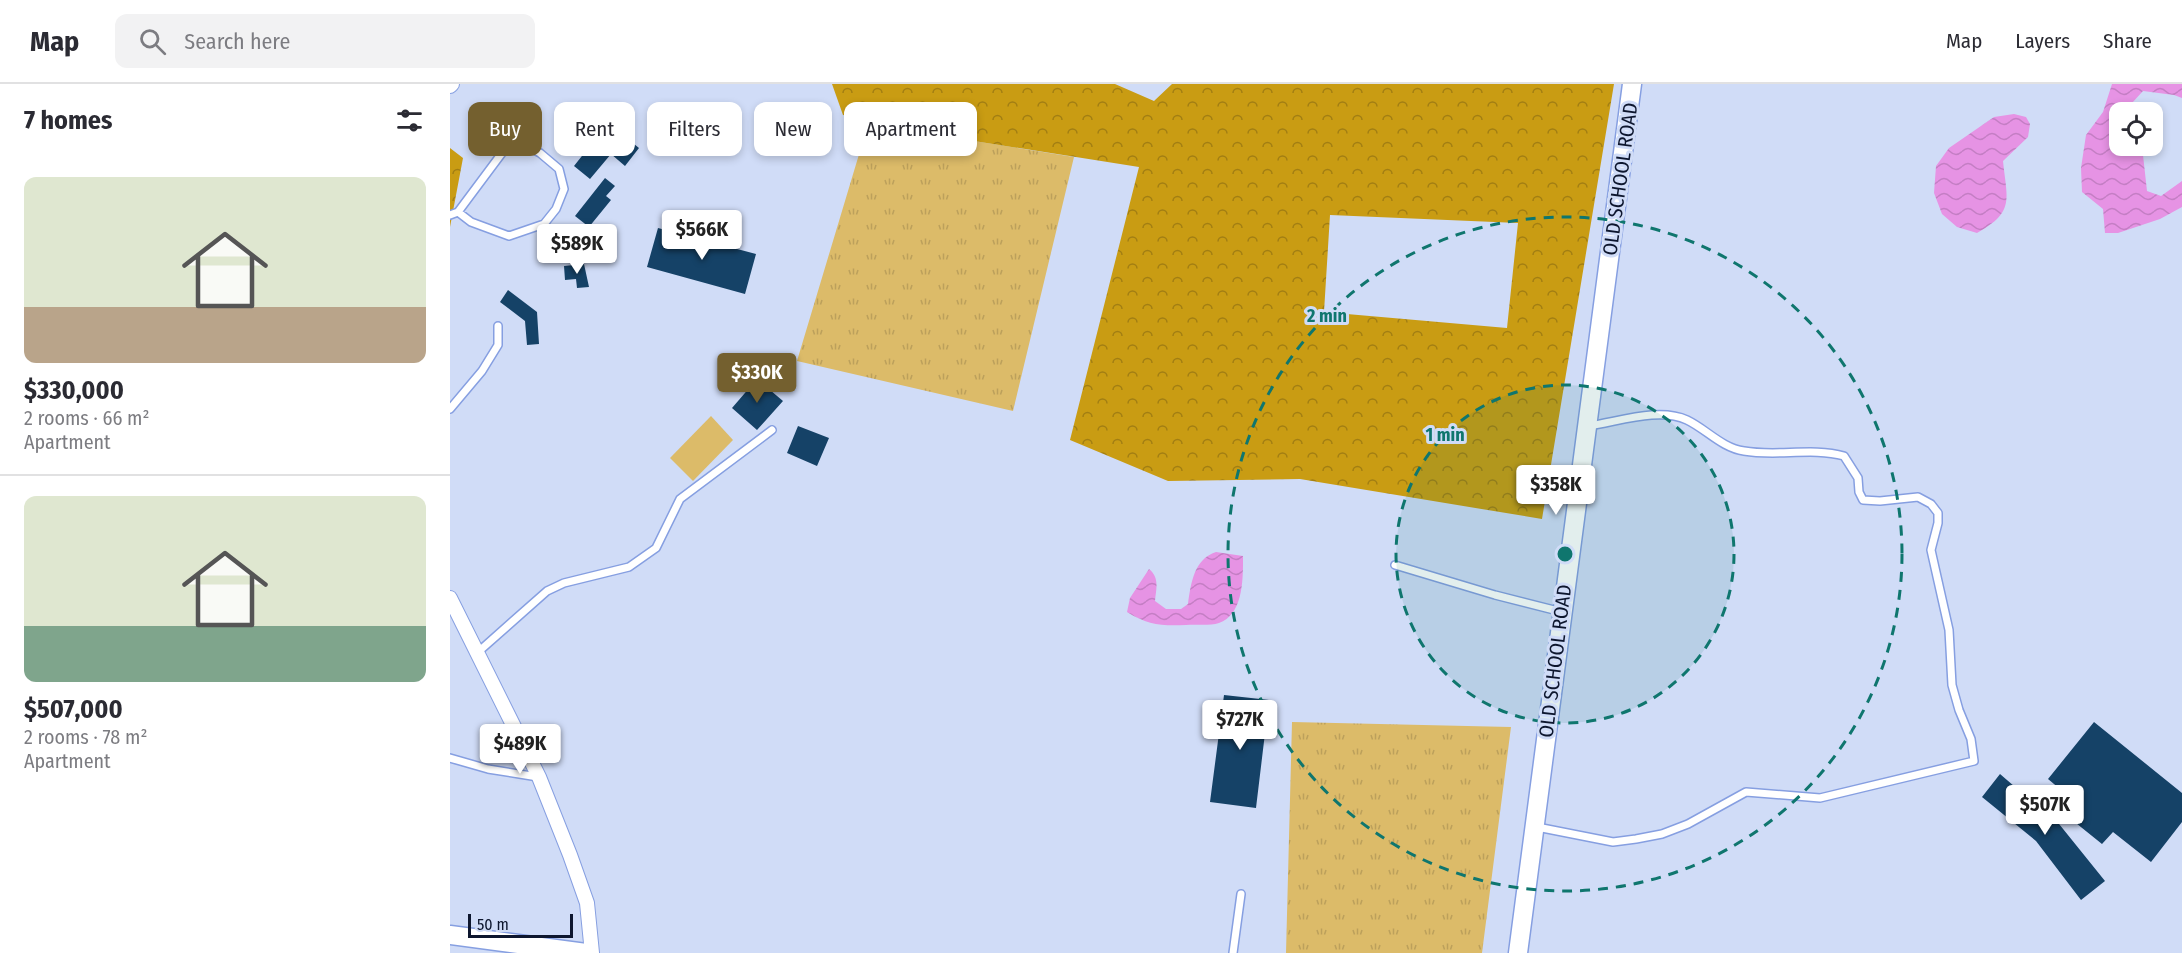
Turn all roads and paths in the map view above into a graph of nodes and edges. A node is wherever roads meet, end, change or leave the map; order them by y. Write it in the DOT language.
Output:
graph roads {
  1 [pos="1632,84"];
  2 [pos="454,213"];
  3 [pos="498,327"];
  4 [pos="450,409"];
  5 [pos="1587,427"];
  6 [pos="772,430"];
  7 [pos="1395,565"];
  8 [pos="450,598"];
  9 [pos="1562,612"];
  10 [pos="477,653"];
  11 [pos="450,758"];
  12 [pos="538,777"];
  13 [pos="1534,826"];
  14 [pos="1241,894"];
  15 [pos="450,935"];
  16 [pos="586,953"];
  17 [pos="591,953"];
  18 [pos="1233,953"];
  19 [pos="1518,953"];
  1 -- 5 [label="street, OLD SCHOOL ROAD"];
  2 -- 2 [label="lane"];
  3 -- 4 [label="lane"];
  5 -- 9 [label="street, OLD SCHOOL ROAD"];
  5 -- 13 [label="lane"];
  6 -- 10 [label="lane"];
  7 -- 9 [label="lane"];
  8 -- 10 [label="street"];
  9 -- 13 [label="street, OLD SCHOOL ROAD"];
  10 -- 12 [label="street"];
  11 -- 12 [label="lane"];
  12 -- 17 [label="street"];
  13 -- 19 [label="street, OLD SCHOOL ROAD"];
  14 -- 18 [label="lane"];
  15 -- 16 [label="street"];
}
